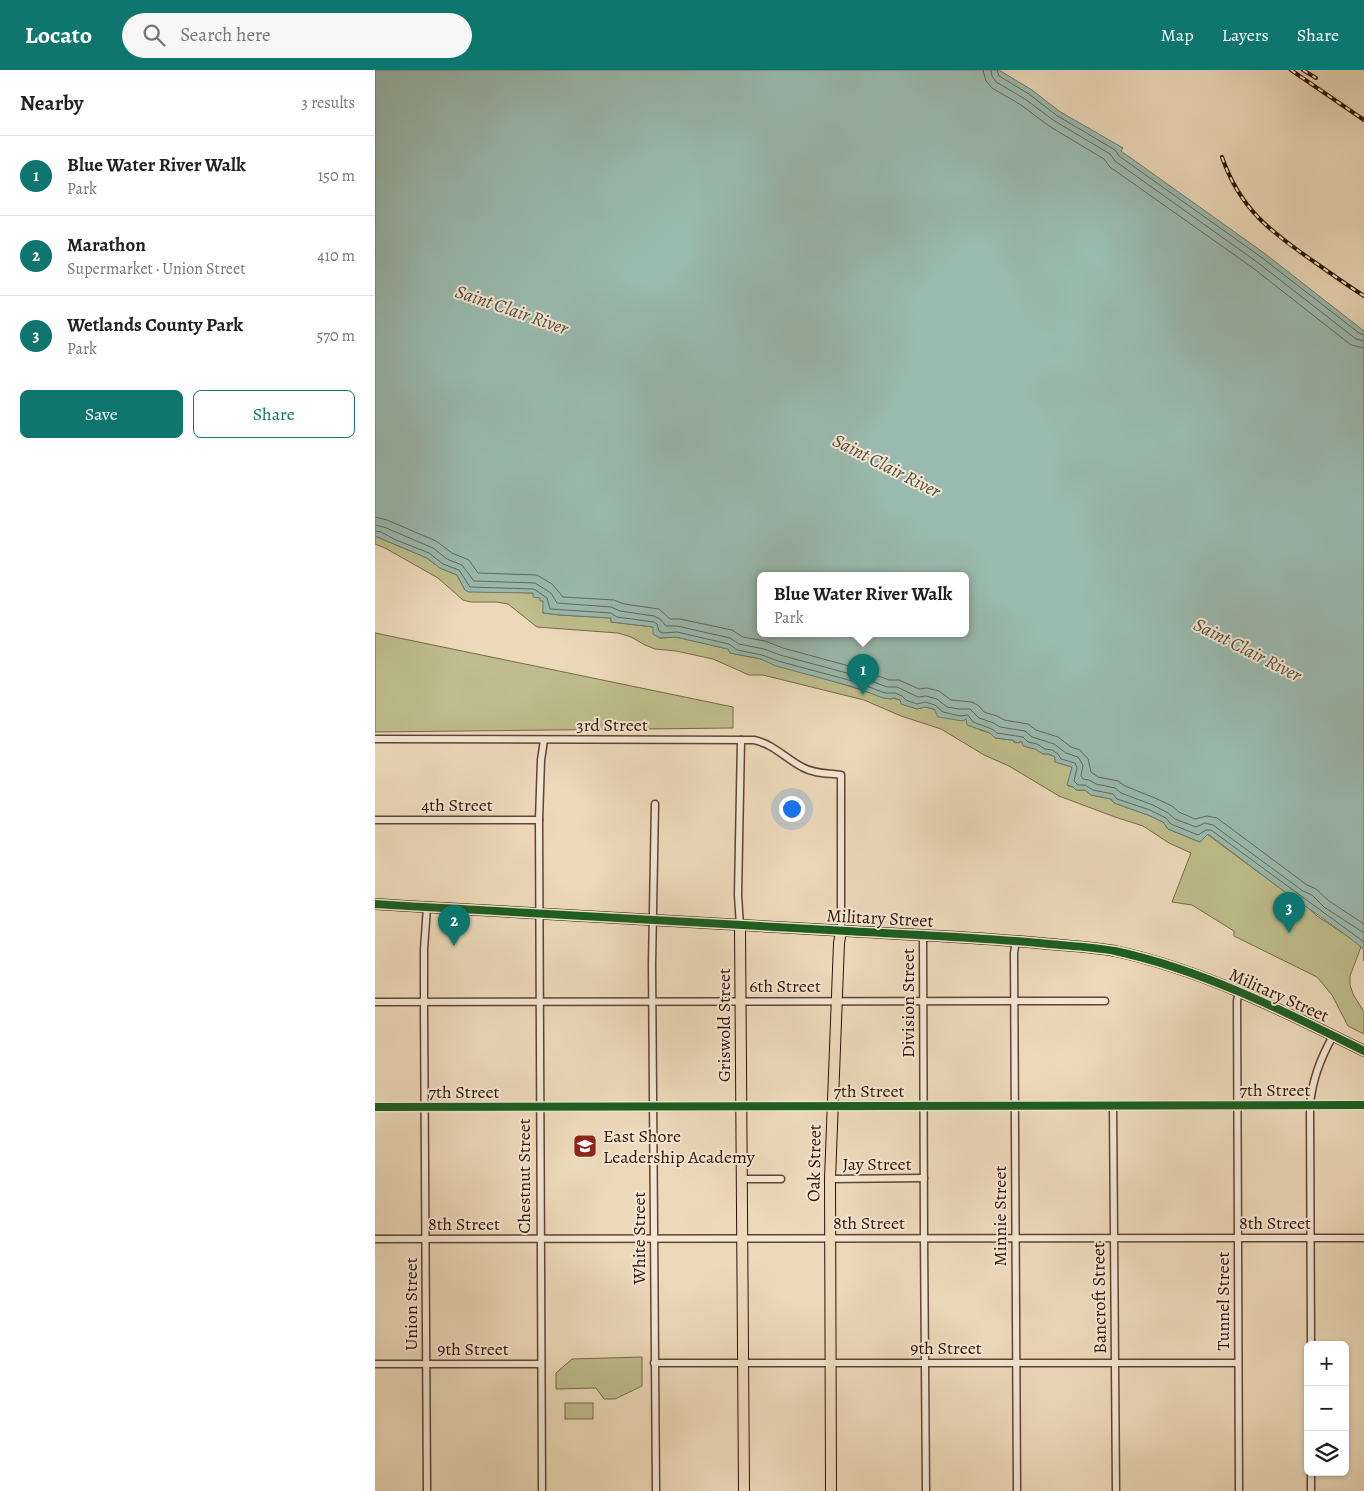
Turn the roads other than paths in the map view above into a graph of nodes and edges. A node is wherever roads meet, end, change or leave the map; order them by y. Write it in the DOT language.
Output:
graph roads {
  1 [pos="375,740"];
  2 [pos="544,740"];
  3 [pos="741,740"];
  4 [pos="841,775"];
  5 [pos="655,804"];
  6 [pos="375,820"];
  7 [pos="539,820"];
  8 [pos="375,904"];
  9 [pos="427,907"];
  10 [pos="539,914"];
  11 [pos="653,921"];
  12 [pos="740,926"];
  13 [pos="841,931"];
  14 [pos="923,936"];
  15 [pos="1016,940"];
  16 [pos="1239,991"];
  17 [pos="923,1000"];
  18 [pos="1014,1000"];
  19 [pos="539,1001"];
  20 [pos="653,1001"];
  21 [pos="741,1001"];
  22 [pos="836,1001"];
  23 [pos="1105,1001"];
  24 [pos="375,1002"];
  25 [pos="425,1002"];
  26 [pos="1333,1036"];
  27 [pos="1364,1051"];
  28 [pos="1237,1105"];
  29 [pos="1311,1105"];
  30 [pos="539,1106"];
  31 [pos="741,1106"];
  32 [pos="832,1106"];
  33 [pos="923,1106"];
  34 [pos="1015,1106"];
  35 [pos="1113,1106"];
  36 [pos="1364,1106"];
  37 [pos="375,1107"];
  38 [pos="425,1107"];
  39 [pos="653,1107"];
  40 [pos="924,1178"];
  41 [pos="742,1179"];
  42 [pos="781,1179"];
  43 [pos="830,1179"];
  44 [pos="741,1238"];
  45 [pos="829,1238"];
  46 [pos="924,1238"];
  47 [pos="1015,1238"];
  48 [pos="1114,1238"];
  49 [pos="1238,1238"];
  50 [pos="1310,1238"];
  51 [pos="1364,1238"];
  52 [pos="375,1239"];
  53 [pos="426,1239"];
  54 [pos="540,1239"];
  55 [pos="653,1239"];
  56 [pos="1311,1341"];
  57 [pos="1115,1362"];
  58 [pos="655,1363"];
  59 [pos="743,1363"];
  60 [pos="925,1363"];
  61 [pos="1016,1363"];
  62 [pos="1237,1363"];
  63 [pos="375,1364"];
  64 [pos="426,1364"];
  65 [pos="540,1364"];
  66 [pos="830,1364"];
  67 [pos="1311,1476"];
  68 [pos="427,1491"];
  69 [pos="542,1491"];
  70 [pos="655,1491"];
  71 [pos="744,1491"];
  72 [pos="831,1491"];
  73 [pos="926,1491"];
  74 [pos="1017,1491"];
  75 [pos="1116,1491"];
  76 [pos="1239,1491"];
  77 [pos="1311,1491"];
  1 -- 2 [label="street, 3rd Street"];
  2 -- 3 [label="street, 3rd Street"];
  2 -- 7 [label="street, Chestnut Street"];
  3 -- 4 [label="street, 3rd Street"];
  3 -- 12 [label="street, Griswold Street"];
  4 -- 13 [label="street, Oak Street"];
  5 -- 11 [label="street, White Street"];
  6 -- 7 [label="street, 4th Street"];
  7 -- 10 [label="street, Chestnut Street"];
  8 -- 9 [label="main road, Military Street"];
  9 -- 10 [label="main road, Military Street"];
  9 -- 25 [label="street, Union Street"];
  10 -- 11 [label="main road, Military Street"];
  10 -- 19 [label="street, Chestnut Street"];
  11 -- 12 [label="main road, Military Street"];
  11 -- 20 [label="street, White Street"];
  12 -- 13 [label="main road, Military Street"];
  12 -- 21 [label="main road, Griswold Street"];
  13 -- 14 [label="main road, Military Street"];
  13 -- 22 [label="main road, Oak Street"];
  14 -- 15 [label="main road, Military Street"];
  14 -- 17 [label="street, Division Street"];
  15 -- 16 [label="main road, Military Street"];
  15 -- 18 [label="street, Minnie Street"];
  16 -- 26 [label="main road, Military Street"];
  16 -- 28 [label="street, Tunnel Street"];
  17 -- 18 [label="street, 6th Street"];
  17 -- 22 [label="street, 6th Street"];
  17 -- 33 [label="street, Division Street"];
  18 -- 23 [label="street, 6th Street"];
  18 -- 34 [label="street, Minnie Street"];
  19 -- 20 [label="street, 6th Street"];
  19 -- 25 [label="street, 6th Street"];
  19 -- 30 [label="street, Chestnut Street"];
  20 -- 21 [label="street, 6th Street"];
  20 -- 39 [label="street, White Street"];
  21 -- 22 [label="street, 6th Street"];
  21 -- 31 [label="main road, Griswold Street"];
  22 -- 32 [label="main road, Oak Street"];
  24 -- 25 [label="street, 6th Street"];
  25 -- 38 [label="street, Union Street"];
  26 -- 27 [label="main road, Military Street"];
  26 -- 29 [label="street"];
  28 -- 29 [label="street, 7th Street"];
  28 -- 35 [label="street, 7th Street"];
  28 -- 49 [label="street, Tunnel Street"];
  29 -- 36 [label="street, 7th Street"];
  29 -- 50 [label="street"];
  30 -- 38 [label="street, 7th Street"];
  30 -- 39 [label="street, 7th Street"];
  30 -- 54 [label="street, Chestnut Street"];
  31 -- 32 [label="street, 7th Street"];
  31 -- 39 [label="street, 7th Street"];
  31 -- 41 [label="main road, Griswold Street"];
  32 -- 33 [label="street, 7th Street"];
  32 -- 43 [label="main road, Oak Street"];
  33 -- 34 [label="street, 7th Street"];
  33 -- 40 [label="street, Division Street"];
  34 -- 35 [label="street, 7th Street"];
  34 -- 47 [label="street, Minnie Street"];
  35 -- 48 [label="street, Bancroft Street"];
  37 -- 38 [label="street, 7th Street"];
  38 -- 53 [label="street, Union Street"];
  39 -- 55 [label="street, White Street"];
  40 -- 43 [label="street, Jay Street"];
  40 -- 46 [label="street, Division Street"];
  41 -- 42 [label="street"];
  41 -- 44 [label="main road, Griswold Street"];
  43 -- 45 [label="main road, Oak Street"];
  44 -- 45 [label="street, 8th Street"];
  44 -- 55 [label="street, 8th Street"];
  44 -- 59 [label="main road, Griswold Street"];
  45 -- 46 [label="street, 8th Street"];
  45 -- 66 [label="main road, Oak Street"];
  46 -- 47 [label="street, 8th Street"];
  46 -- 60 [label="street, Division Street"];
  47 -- 48 [label="street, 8th Street"];
  47 -- 61 [label="street, Minnie Street"];
  48 -- 49 [label="street, 8th Street"];
  48 -- 57 [label="street, Bancroft Street"];
  49 -- 50 [label="street, 8th Street"];
  49 -- 62 [label="street, Tunnel Street"];
  50 -- 51 [label="street, 8th Street"];
  50 -- 56 [label="street"];
  52 -- 53 [label="street, 8th Street"];
  53 -- 54 [label="street, 8th Street"];
  53 -- 64 [label="street, Union Street"];
  54 -- 55 [label="street, 8th Street"];
  54 -- 65 [label="street, Chestnut Street"];
  55 -- 58 [label="street, White Street"];
  57 -- 61 [label="street, 9th Street"];
  57 -- 62 [label="street, 9th Street"];
  57 -- 75 [label="street, Bancroft Street"];
  58 -- 59 [label="street, 9th Street"];
  58 -- 70 [label="street, White Street"];
  59 -- 66 [label="street, 9th Street"];
  59 -- 71 [label="main road, Griswold Street"];
  60 -- 61 [label="street, 9th Street"];
  60 -- 66 [label="street, 9th Street"];
  60 -- 73 [label="street, Division Street"];
  61 -- 74 [label="street, Minnie Street"];
  62 -- 76 [label="street, Tunnel Street"];
  63 -- 64 [label="street, 9th Street"];
  64 -- 65 [label="street, 9th Street"];
  64 -- 68 [label="street, Union Street"];
  65 -- 69 [label="street, Chestnut Street"];
  66 -- 72 [label="main road, Oak Street"];
  67 -- 77 [label="street"];
}
